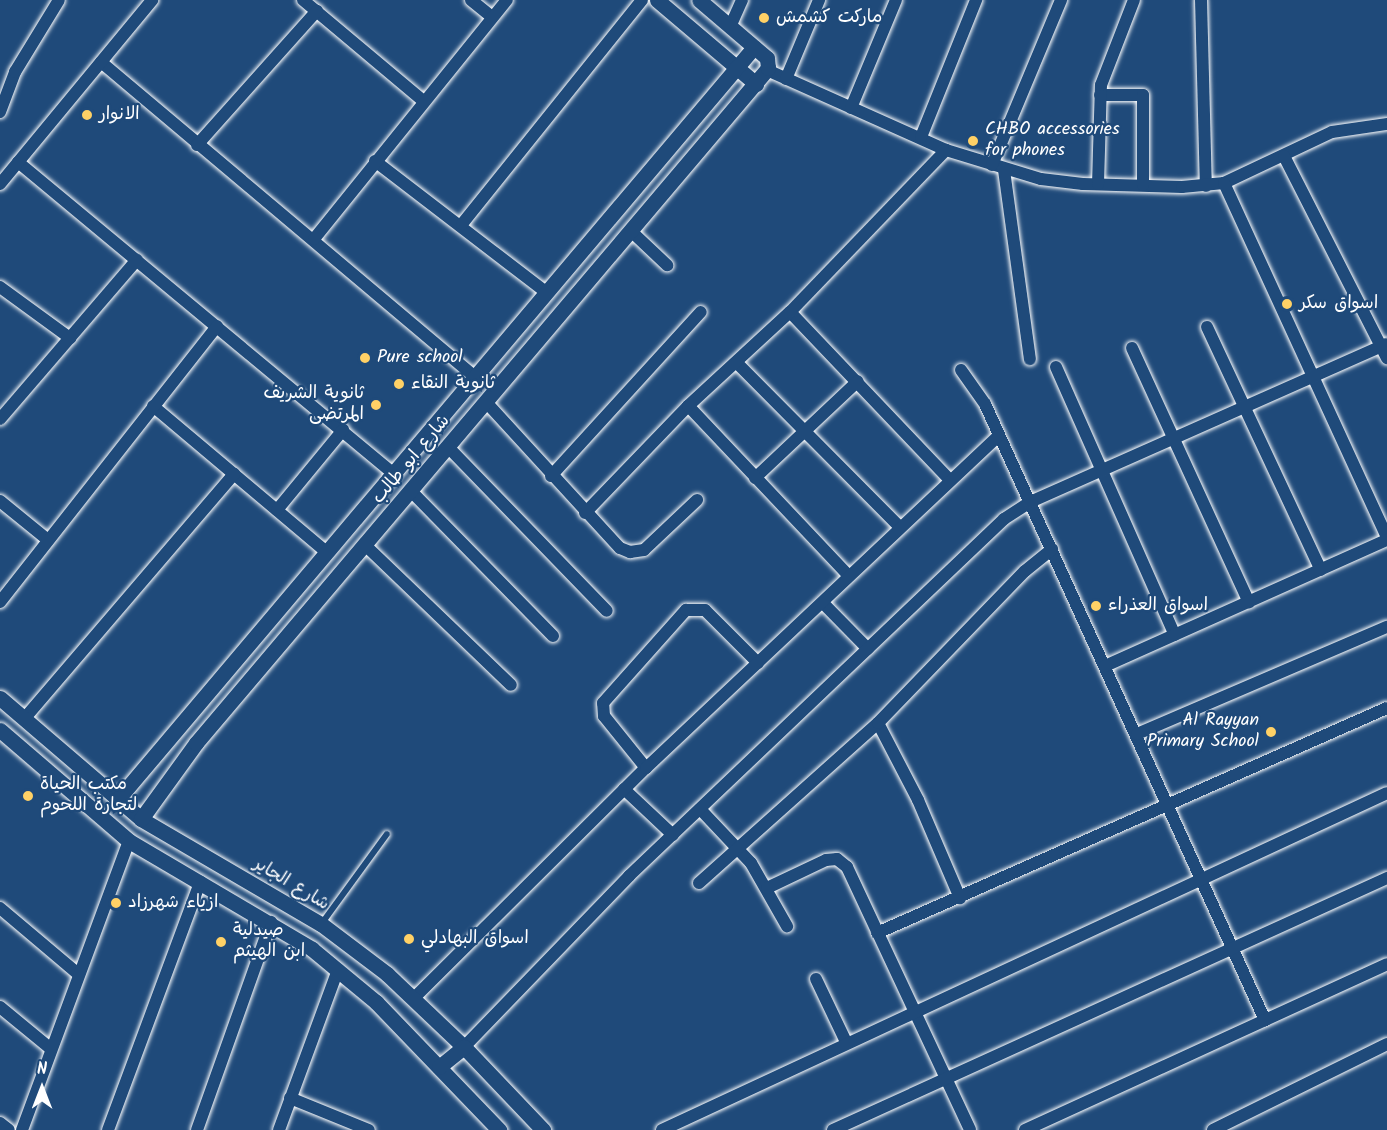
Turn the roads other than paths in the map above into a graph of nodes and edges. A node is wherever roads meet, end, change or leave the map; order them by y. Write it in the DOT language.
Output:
graph roads {
  1 [pos="59,0"];
  2 [pos="152,0"];
  3 [pos="303,0"];
  4 [pos="471,0"];
  5 [pos="507,0"];
  6 [pos="642,0"];
  7 [pos="657,0"];
  8 [pos="699,0"];
  9 [pos="742,0"];
  10 [pos="819,0"];
  11 [pos="896,0"];
  12 [pos="976,0"];
  13 [pos="1061,0"];
  14 [pos="1134,0"];
  15 [pos="1202,0"];
  16 [pos="317,11"];
  17 [pos="492,17"];
  18 [pos="730,27"];
  19 [pos="754,46"];
  20 [pos="101,62"];
  21 [pos="737,67"];
  22 [pos="767,70"];
  23 [pos="786,79"];
  24 [pos="756,84"];
  25 [pos="1100,95"];
  26 [pos="422,100"];
  27 [pos="851,108"];
  28 [pos="0,112"];
  29 [pos="1387,124"];
  30 [pos="921,137"];
  31 [pos="197,145"];
  32 [pos="945,150"];
  33 [pos="1284,156"];
  34 [pos="375,161"];
  35 [pos="18,162"];
  36 [pos="998,167"];
  37 [pos="648,171"];
  38 [pos="1224,183"];
  39 [pos="0,184"];
  40 [pos="1098,184"];
  41 [pos="1143,185"];
  42 [pos="1206,186"];
  43 [pos="668,188"];
  44 [pos="462,224"];
  45 [pos="631,231"];
  46 [pos="314,239"];
  47 [pos="137,260"];
  48 [pos="667,265"];
  49 [pos="0,286"];
  50 [pos="542,289"];
  51 [pos="701,312"];
  52 [pos="790,312"];
  53 [pos="217,326"];
  54 [pos="1207,327"];
  55 [pos="70,338"];
  56 [pos="1384,345"];
  57 [pos="1132,348"];
  58 [pos="1387,358"];
  59 [pos="1030,359"];
  60 [pos="737,363"];
  61 [pos="1056,367"];
  62 [pos="961,370"];
  63 [pos="1314,375"];
  64 [pos="474,376"];
  65 [pos="858,381"];
  66 [pos="486,402"];
  67 [pos="153,406"];
  68 [pos="688,406"];
  69 [pos="1242,408"];
  70 [pos="0,419"];
  71 [pos="343,430"];
  72 [pos="805,432"];
  73 [pos="999,435"];
  74 [pos="1172,439"];
  75 [pos="448,447"];
  76 [pos="1101,470"];
  77 [pos="392,473"];
  78 [pos="234,474"];
  79 [pos="551,476"];
  80 [pos="755,478"];
  81 [pos="949,479"];
  82 [pos="411,490"];
  83 [pos="697,500"];
  84 [pos="0,501"];
  85 [pos="1030,502"];
  86 [pos="277,510"];
  87 [pos="585,513"];
  88 [pos="900,527"];
  89 [pos="1387,539"];
  90 [pos="48,540"];
  91 [pos="365,545"];
  92 [pos="1052,549"];
  93 [pos="325,551"];
  94 [pos="1321,570"];
  95 [pos="849,576"];
  96 [pos="0,602"];
  97 [pos="1249,602"];
  98 [pos="822,603"];
  99 [pos="607,611"];
  100 [pos="1387,627"];
  101 [pos="1175,635"];
  102 [pos="554,636"];
  103 [pos="868,649"];
  104 [pos="758,663"];
  105 [pos="1106,666"];
  106 [pos="511,685"];
  107 [pos="0,698"];
  108 [pos="1387,708"];
  109 [pos="24,719"];
  110 [pos="879,723"];
  111 [pos="175,729"];
  112 [pos="1,732"];
  113 [pos="1137,734"];
  114 [pos="196,743"];
  115 [pos="646,768"];
  116 [pos="624,789"];
  117 [pos="1387,793"];
  118 [pos="117,800"];
  119 [pos="1170,807"];
  120 [pos="700,808"];
  121 [pos="141,819"];
  122 [pos="387,834"];
  123 [pos="673,835"];
  124 [pos="129,841"];
  125 [pos="738,849"];
  126 [pos="1202,876"];
  127 [pos="1387,878"];
  128 [pos="200,882"];
  129 [pos="699,883"];
  130 [pos="767,888"];
  131 [pos="960,898"];
  132 [pos="0,908"];
  133 [pos="271,922"];
  134 [pos="321,924"];
  135 [pos="787,926"];
  136 [pos="877,933"];
  137 [pos="1234,947"];
  138 [pos="1387,964"];
  139 [pos="338,970"];
  140 [pos="77,973"];
  141 [pos="816,979"];
  142 [pos="414,998"];
  143 [pos="0,1007"];
  144 [pos="912,1011"];
  145 [pos="1265,1020"];
  146 [pos="846,1042"];
  147 [pos="1387,1044"];
  148 [pos="464,1047"];
  149 [pos="51,1049"];
  150 [pos="439,1067"];
  151 [pos="944,1078"];
  152 [pos="290,1098"];
  153 [pos="0,1123"];
  154 [pos="9,1130"];
  155 [pos="22,1130"];
  156 [pos="108,1130"];
  157 [pos="197,1130"];
  158 [pos="279,1130"];
  159 [pos="369,1130"];
  160 [pos="499,1130"];
  161 [pos="543,1130"];
  162 [pos="662,1130"];
  163 [pos="833,1130"];
  164 [pos="970,1130"];
  165 [pos="1025,1130"];
  166 [pos="1213,1130"];
  1 -- 28 [label="street"];
  2 -- 20 [label="street"];
  3 -- 16 [label="street"];
  4 -- 17 [label="street"];
  5 -- 17 [label="street"];
  6 -- 44 [label="street"];
  7 -- 21 [label="street"];
  8 -- 18 [label="street"];
  9 -- 18 [label="street"];
  10 -- 23 [label="street"];
  11 -- 27 [label="street"];
  12 -- 30 [label="street"];
  13 -- 36 [label="street"];
  14 -- 25 [label="street"];
  15 -- 42 [label="street"];
  16 -- 26 [label="street"];
  16 -- 31 [label="street"];
  17 -- 26 [label="street"];
  18 -- 19 [label="street"];
  19 -- 21 [label="street, شارع ابو طالب"];
  19 -- 22 [label="street"];
  20 -- 31 [label="street"];
  20 -- 35 [label="street"];
  21 -- 24 [label="street"];
  21 -- 37 [label="street, شارع ابو طالب"];
  22 -- 23 [label="street"];
  22 -- 24 [label="street, شارع ابو طالب"];
  23 -- 27 [label="street"];
  24 -- 43 [label="street, شارع ابو طالب"];
  25 -- 40 [label="street"];
  25 -- 41 [label="street"];
  26 -- 34 [label="street"];
  27 -- 30 [label="street"];
  29 -- 33 [label="street"];
  30 -- 32 [label="street"];
  31 -- 46 [label="street"];
  32 -- 36 [label="street"];
  32 -- 52 [label="street"];
  33 -- 38 [label="street"];
  33 -- 56 [label="street"];
  34 -- 44 [label="street"];
  34 -- 46 [label="street"];
  35 -- 39 [label="street"];
  35 -- 47 [label="street"];
  36 -- 40 [label="street"];
  36 -- 59 [label="street"];
  37 -- 43 [label="street"];
  37 -- 64 [label="street, شارع ابو طالب"];
  38 -- 42 [label="street"];
  38 -- 63 [label="street"];
  40 -- 41 [label="street"];
  41 -- 42 [label="street"];
  43 -- 45 [label="street, شارع ابو طالب"];
  44 -- 50 [label="street"];
  45 -- 48 [label="street"];
  45 -- 66 [label="street, شارع ابو طالب"];
  46 -- 64 [label="street"];
  47 -- 53 [label="street"];
  47 -- 55 [label="street"];
  49 -- 55 [label="street"];
  51 -- 79 [label="street"];
  52 -- 60 [label="street"];
  52 -- 65 [label="street"];
  53 -- 67 [label="street"];
  53 -- 71 [label="street"];
  54 -- 69 [label="street"];
  55 -- 70 [label="street"];
  56 -- 58 [label="street"];
  56 -- 63 [label="street"];
  57 -- 74 [label="street"];
  60 -- 68 [label="street"];
  60 -- 72 [label="street"];
  61 -- 76 [label="street"];
  62 -- 73 [label="street"];
  63 -- 69 [label="street"];
  63 -- 89 [label="street"];
  64 -- 77 [label="street, شارع ابو طالب"];
  65 -- 72 [label="street"];
  65 -- 81 [label="street"];
  66 -- 75 [label="street, شارع ابو طالب"];
  66 -- 79 [label="street"];
  67 -- 78 [label="street"];
  67 -- 90 [label="street"];
  68 -- 80 [label="street"];
  68 -- 87 [label="street"];
  69 -- 74 [label="street"];
  69 -- 94 [label="street"];
  71 -- 77 [label="street"];
  71 -- 86 [label="street"];
  72 -- 80 [label="street"];
  72 -- 88 [label="street"];
  73 -- 81 [label="street"];
  73 -- 85 [label="street"];
  74 -- 76 [label="street"];
  74 -- 97 [label="street"];
  75 -- 82 [label="street, شارع ابو طالب"];
  75 -- 99 [label="street"];
  76 -- 85 [label="street"];
  76 -- 101 [label="street"];
  77 -- 93 [label="street, شارع ابو طالب"];
  78 -- 86 [label="street"];
  78 -- 109 [label="street"];
  79 -- 87 [label="street"];
  80 -- 95 [label="street"];
  81 -- 88 [label="street"];
  82 -- 91 [label="street, شارع ابو طالب"];
  82 -- 102 [label="street"];
  83 -- 87 [label="street"];
  84 -- 90 [label="street"];
  85 -- 92 [label="street"];
  85 -- 103 [label="street"];
  86 -- 93 [label="street"];
  88 -- 95 [label="street"];
  89 -- 94 [label="street"];
  90 -- 96 [label="street"];
  91 -- 106 [label="street"];
  91 -- 114 [label="street, شارع ابو طالب"];
  92 -- 105 [label="street"];
  92 -- 110 [label="street"];
  93 -- 111 [label="street, شارع ابو طالب"];
  94 -- 97 [label="street"];
  95 -- 98 [label="street"];
  97 -- 101 [label="street"];
  98 -- 103 [label="street"];
  98 -- 104 [label="street"];
  100 -- 113 [label="street"];
  101 -- 105 [label="street"];
  103 -- 120 [label="street"];
  104 -- 115 [label="street"];
  104 -- 115 [label="street"];
  105 -- 113 [label="street"];
  107 -- 109 [label="street, شارع الجاير"];
  108 -- 119 [label="street"];
  109 -- 118 [label="street, شارع الجاير"];
  110 -- 125 [label="street"];
  110 -- 131 [label="street"];
  111 -- 114 [label="street"];
  111 -- 118 [label="street, شارع ابو طالب"];
  112 -- 124 [label="street"];
  113 -- 119 [label="street"];
  114 -- 121 [label="street, شارع ابو طالب"];
  115 -- 116 [label="street"];
  116 -- 123 [label="street"];
  116 -- 142 [label="street"];
  117 -- 126 [label="street"];
  118 -- 121 [label="street, شارع الجاير"];
  119 -- 126 [label="street"];
  119 -- 131 [label="street"];
  120 -- 123 [label="street"];
  120 -- 125 [label="street"];
  121 -- 134 [label="street, شارع الجاير"];
  122 -- 134 [label="lane"];
  123 -- 148 [label="street"];
  124 -- 128 [label="street"];
  124 -- 140 [label="street"];
  125 -- 129 [label="street"];
  125 -- 130 [label="street"];
  126 -- 137 [label="street"];
  126 -- 144 [label="street"];
  127 -- 137 [label="street"];
  128 -- 133 [label="street"];
  128 -- 156 [label="street"];
  130 -- 135 [label="street"];
  130 -- 136 [label="street"];
  131 -- 136 [label="street"];
  132 -- 140 [label="street"];
  133 -- 139 [label="street"];
  133 -- 157 [label="street"];
  134 -- 142 [label="street, شارع الجاير"];
  136 -- 144 [label="street"];
  137 -- 145 [label="street"];
  137 -- 151 [label="street"];
  138 -- 145 [label="street"];
  139 -- 150 [label="street"];
  139 -- 152 [label="street"];
  140 -- 149 [label="street"];
  141 -- 146 [label="street"];
  142 -- 148 [label="street, شارع الجاير"];
  143 -- 149 [label="street"];
  144 -- 146 [label="street"];
  144 -- 151 [label="street"];
  145 -- 165 [label="street"];
  146 -- 162 [label="street"];
  147 -- 166 [label="street"];
  148 -- 150 [label="street"];
  148 -- 161 [label="street, شارع الجاير"];
  149 -- 155 [label="street"];
  150 -- 160 [label="street"];
  151 -- 163 [label="street"];
  151 -- 164 [label="street"];
  152 -- 158 [label="street"];
  152 -- 159 [label="street"];
  153 -- 154 [label="street"];
}
